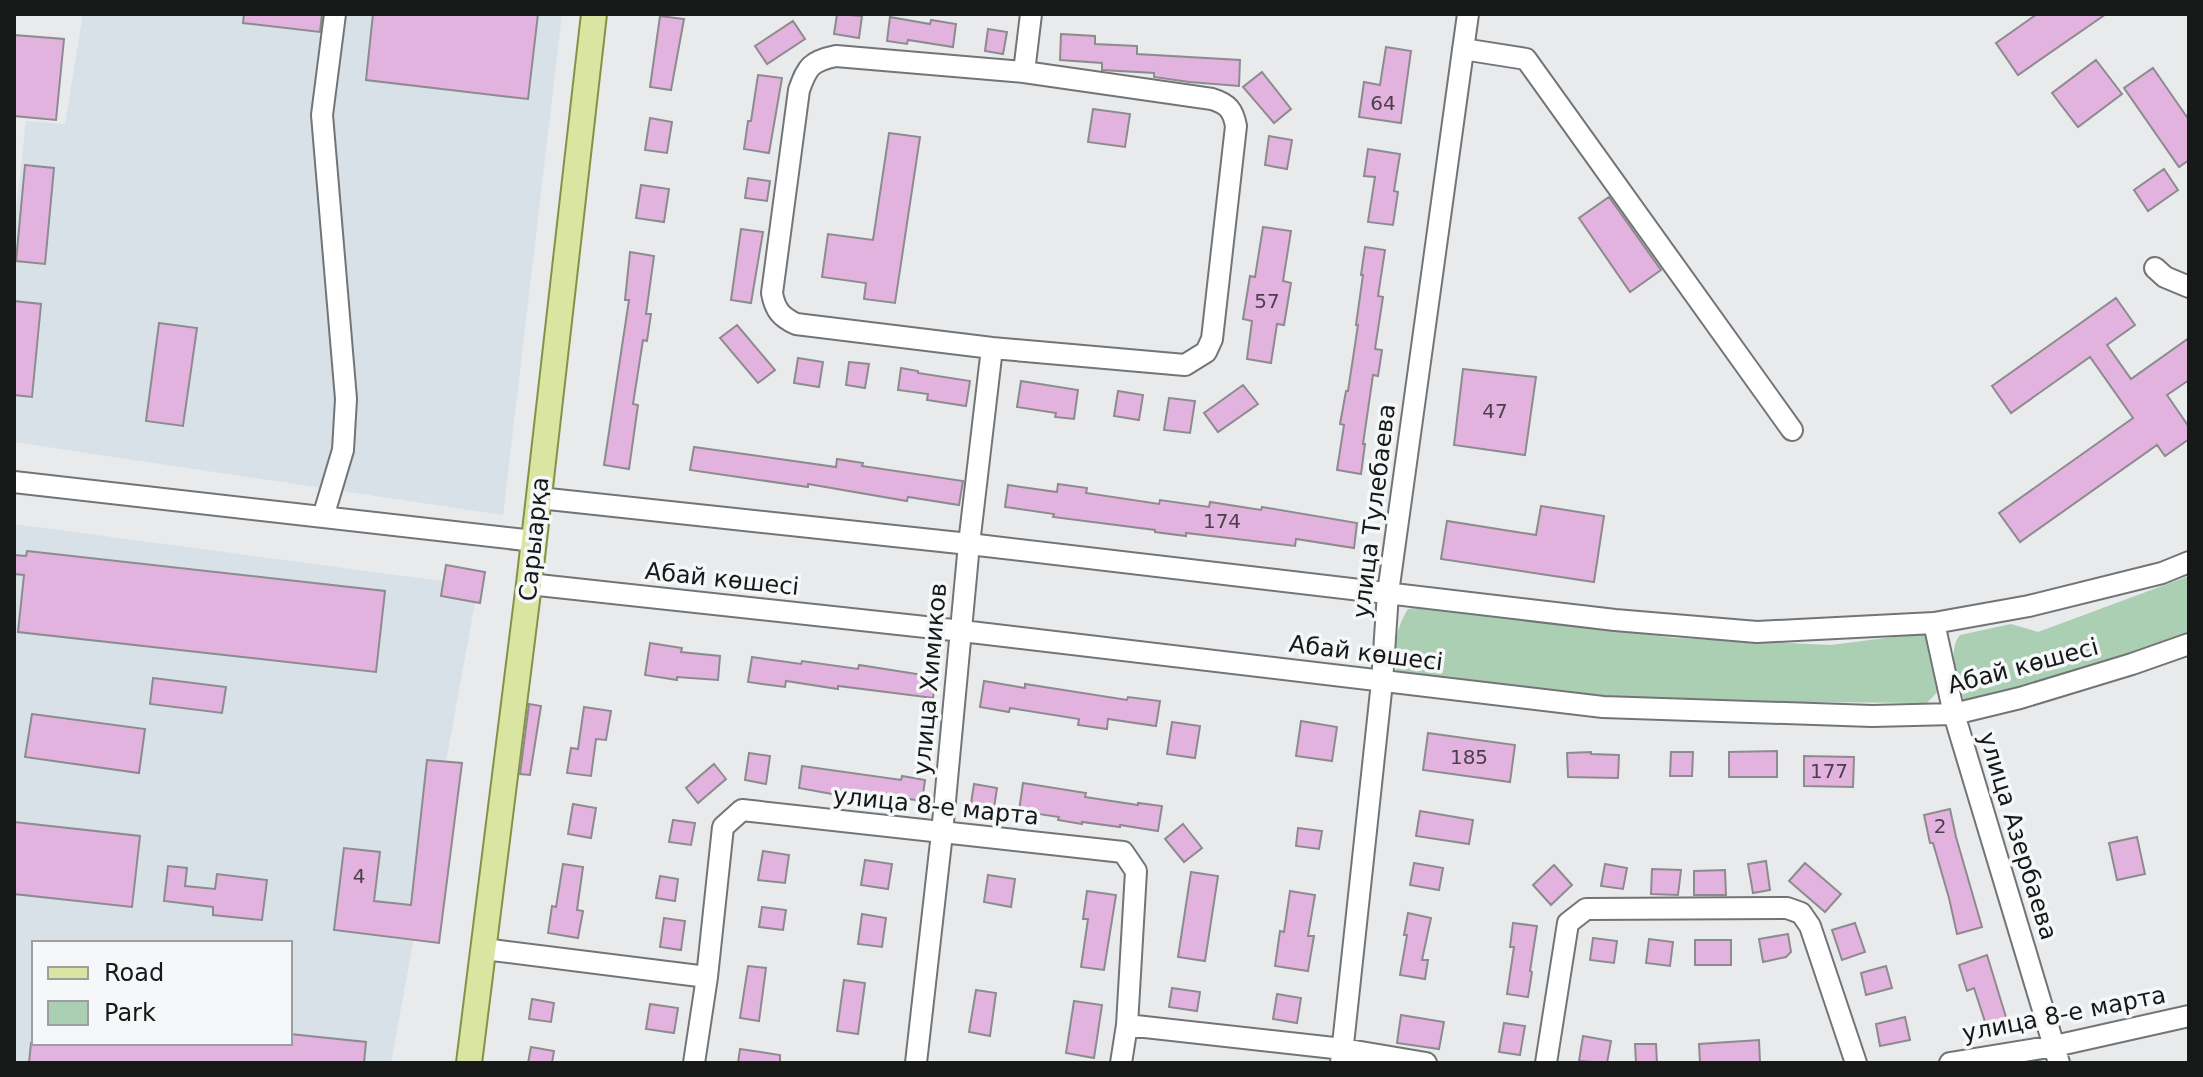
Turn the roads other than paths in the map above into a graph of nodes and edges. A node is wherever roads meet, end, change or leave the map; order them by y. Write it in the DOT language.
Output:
graph roads {
  1 [pos="335,14"];
  2 [pos="594,14"];
  3 [pos="1031,14"];
  4 [pos="1468,14"];
  5 [pos="1463,49"];
  6 [pos="1024,72"];
  7 [pos="2155,268"];
  8 [pos="2189,287"];
  9 [pos="992,348"];
  10 [pos="1792,430"];
  11 [pos="14,482"];
  12 [pos="539,498"];
  13 [pos="323,517"];
  14 [pos="534,541"];
  15 [pos="969,544"];
  16 [pos="2189,562"];
  17 [pos="529,584"];
  18 [pos="1388,593"];
  19 [pos="1934,623"];
  20 [pos="962,631"];
  21 [pos="2189,644"];
  22 [pos="1382,682"];
  23 [pos="1954,714"];
  24 [pos="942,833"];
  25 [pos="484,949"];
  26 [pos="707,977"];
  27 [pos="2189,1016"];
  28 [pos="1127,1025"];
  29 [pos="2057,1054"];
  30 [pos="1342,1056"];
  31 [pos="469,1063"];
  32 [pos="694,1063"];
  33 [pos="916,1063"];
  34 [pos="1121,1063"];
  35 [pos="1426,1063"];
  36 [pos="1546,1063"];
  37 [pos="1856,1063"];
  38 [pos="1950,1063"];
  1 -- 13 [label="street"];
  2 -- 12 [label="main road, Сарыарқа"];
  3 -- 6 [label="street"];
  4 -- 5 [label="street, улица Тулебаева"];
  5 -- 10 [label="street"];
  5 -- 18 [label="street, улица Тулебаева"];
  6 -- 9 [label="street"];
  6 -- 9 [label="street"];
  7 -- 8 [label="street"];
  9 -- 15 [label="street, улица Химиков"];
  11 -- 13 [label="street"];
  12 -- 14 [label="main road, Сарыарқа"];
  12 -- 15 [label="street"];
  13 -- 14 [label="street"];
  14 -- 17 [label="main road, Сарыарқа"];
  15 -- 18 [label="street"];
  15 -- 20 [label="street, улица Химиков"];
  16 -- 19 [label="street"];
  17 -- 20 [label="street, Абай көшесі"];
  17 -- 25 [label="main road, Сарыарқа"];
  18 -- 19 [label="street"];
  18 -- 22 [label="street, улица Тулебаева"];
  19 -- 23 [label="street, улица Азербаева"];
  20 -- 22 [label="street, Абай көшесі"];
  20 -- 24 [label="street, улица Химиков"];
  21 -- 23 [label="street, Абай көшесі"];
  22 -- 23 [label="street, Абай көшесі"];
  22 -- 30 [label="street, улица Тулебаева"];
  23 -- 29 [label="street, улица Азербаева"];
  24 -- 26 [label="street, улица 8-е марта"];
  24 -- 28 [label="street, улица 8-е марта"];
  24 -- 33 [label="street, улица Химиков"];
  25 -- 26 [label="street"];
  25 -- 31 [label="main road, Сарыарқа"];
  26 -- 32 [label="street, улица 8-е марта"];
  27 -- 29 [label="street, улица 8-е марта"];
  28 -- 30 [label="street"];
  28 -- 34 [label="street, улица 8-е марта"];
  29 -- 38 [label="street, улица 8-е марта"];
  30 -- 35 [label="street"];
  36 -- 37 [label="street"];
}
